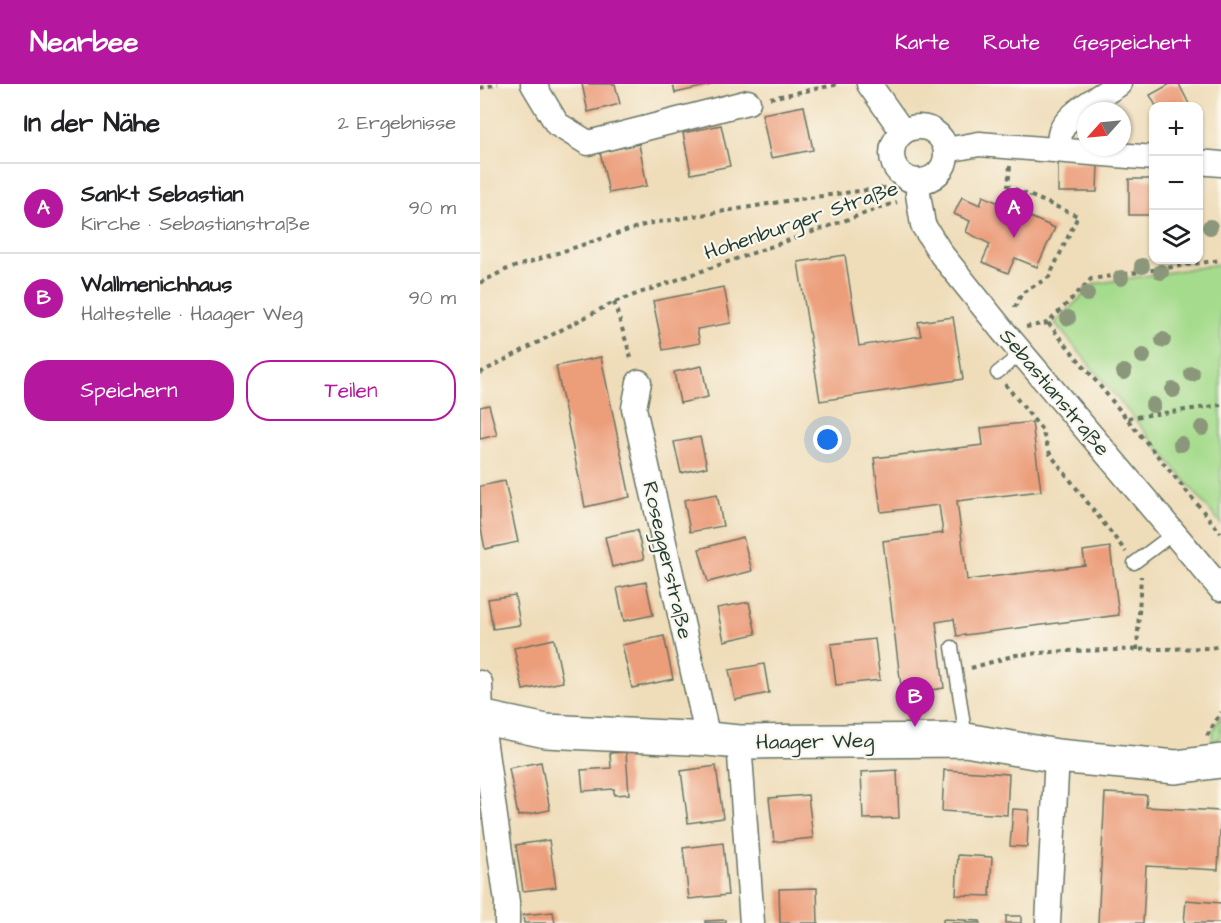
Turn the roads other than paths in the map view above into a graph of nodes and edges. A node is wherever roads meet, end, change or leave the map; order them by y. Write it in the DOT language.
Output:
graph roads {
  1 [pos="533,84"];
  2 [pos="869,84"];
  3 [pos="1119,84"];
  4 [pos="748,102"];
  5 [pos="903,132"];
  6 [pos="946,150"];
  7 [pos="1058,150"];
  8 [pos="1149,158"];
  9 [pos="1203,162"];
  10 [pos="1221,164"];
  11 [pos="918,188"];
  12 [pos="1022,353"];
  13 [pos="997,373"];
  14 [pos="639,381"];
  15 [pos="1174,533"];
  16 [pos="1134,563"];
  17 [pos="1221,589"];
  18 [pos="952,647"];
  19 [pos="480,683"];
  20 [pos="481,717"];
  21 [pos="966,740"];
  22 [pos="724,741"];
  23 [pos="1057,756"];
  24 [pos="1221,761"];
  25 [pos="507,923"];
  26 [pos="752,923"];
  27 [pos="1048,923"];
  1 -- 4 [label="street"];
  2 -- 5 [label="street"];
  3 -- 7 [label="street"];
  5 -- 6 [label="street"];
  5 -- 11 [label="street"];
  6 -- 7 [label="street"];
  6 -- 11 [label="street"];
  7 -- 8 [label="street"];
  9 -- 10 [label="street"];
  11 -- 12 [label="street, Sebastianstraße"];
  12 -- 13 [label="lane"];
  12 -- 15 [label="street, Sebastianstraße"];
  14 -- 22 [label="street, Roseggerstraße"];
  15 -- 16 [label="lane"];
  15 -- 17 [label="street, Sebastianstraße"];
  18 -- 21 [label="lane"];
  19 -- 20 [label="street"];
  20 -- 22 [label="street, Haager Weg"];
  20 -- 25 [label="street"];
  21 -- 22 [label="street, Haager Weg"];
  21 -- 23 [label="street, Haager Weg"];
  22 -- 26 [label="street, Roseggerstraße"];
  23 -- 24 [label="street, Haager Weg"];
  23 -- 27 [label="street"];
}
